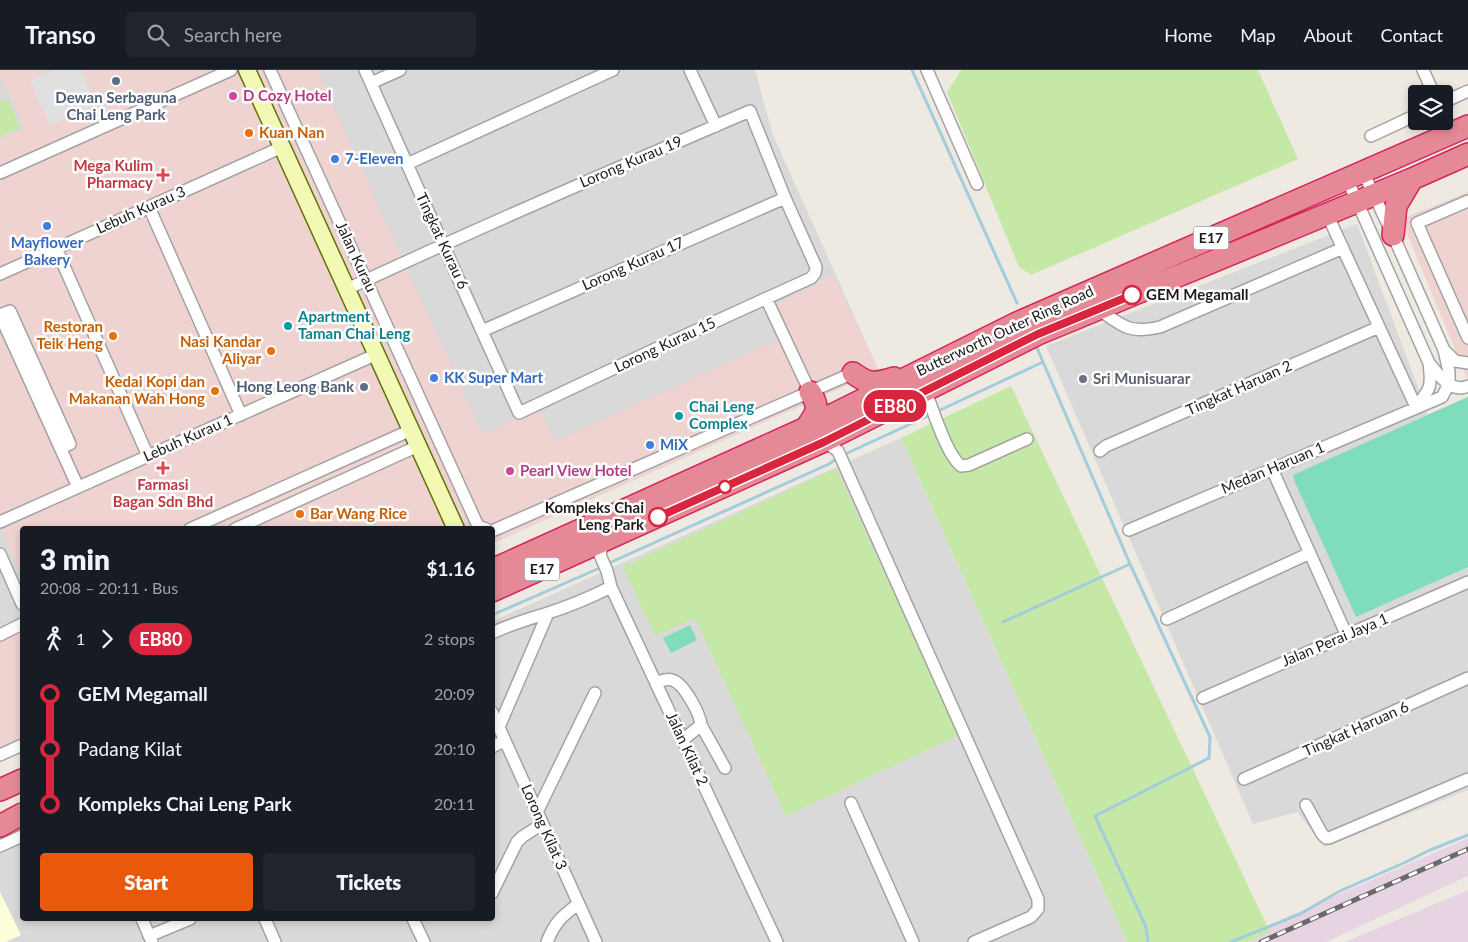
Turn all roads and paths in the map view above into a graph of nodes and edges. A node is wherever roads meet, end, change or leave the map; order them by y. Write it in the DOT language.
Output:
graph roads {
  1 [pos="231,70"];
  2 [pos="247,70"];
  3 [pos="270,70"];
  4 [pos="365,70"];
  5 [pos="400,70"];
  6 [pos="613,70"];
  7 [pos="690,70"];
  8 [pos="927,70"];
  9 [pos="1423,70"];
  10 [pos="371,83"];
  11 [pos="1430,85"];
  12 [pos="1468,92"];
  13 [pos="1453,98"];
  14 [pos="1408,119"];
  15 [pos="716,126"];
  16 [pos="1468,126"];
  17 [pos="1371,136"];
  18 [pos="282,147"];
  19 [pos="1468,154"];
  20 [pos="407,164"];
  21 [pos="0,173"];
  22 [pos="1355,175"];
  23 [pos="1412,179"];
  24 [pos="977,184"];
  25 [pos="784,198"];
  26 [pos="1366,198"];
  27 [pos="1467,206"];
  28 [pos="149,207"];
  29 [pos="1327,214"];
  30 [pos="1393,235"];
  31 [pos="443,245"];
  32 [pos="56,248"];
  33 [pos="1343,248"];
  34 [pos="0,274"];
  35 [pos="811,278"];
  36 [pos="367,280"];
  37 [pos="347,289"];
  38 [pos="766,298"];
  39 [pos="1098,309"];
  40 [pos="0,315"];
  41 [pos="1379,327"];
  42 [pos="482,331"];
  43 [pos="1468,338"];
  44 [pos="1444,350"];
  45 [pos="377,354"];
  46 [pos="1429,363"];
  47 [pos="1468,363"];
  48 [pos="928,367"];
  49 [pos="853,373"];
  50 [pos="1449,384"];
  51 [pos="414,386"];
  52 [pos="1466,387"];
  53 [pos="925,390"];
  54 [pos="810,392"];
  55 [pos="396,395"];
  56 [pos="1442,397"];
  57 [pos="1416,407"];
  58 [pos="519,413"];
  59 [pos="242,414"];
  60 [pos="806,428"];
  61 [pos="411,430"];
  62 [pos="1026,439"];
  63 [pos="1100,451"];
  64 [pos="421,452"];
  65 [pos="836,453"];
  66 [pos="148,456"];
  67 [pos="1272,468"];
  68 [pos="78,487"];
  69 [pos="0,522"];
  70 [pos="197,526"];
  71 [pos="242,526"];
  72 [pos="444,526"];
  73 [pos="455,526"];
  74 [pos="481,526"];
  75 [pos="495,530"];
  76 [pos="1129,530"];
  77 [pos="1310,553"];
  78 [pos="0,554"];
  79 [pos="600,555"];
  80 [pos="495,556"];
  81 [pos="519,558"];
  82 [pos="495,569"];
  83 [pos="1468,582"];
  84 [pos="611,587"];
  85 [pos="495,590"];
  86 [pos="20,599"];
  87 [pos="548,613"];
  88 [pos="1166,620"];
  89 [pos="20,625"];
  90 [pos="495,632"];
  91 [pos="0,635"];
  92 [pos="1347,636"];
  93 [pos="1468,678"];
  94 [pos="656,682"];
  95 [pos="595,693"];
  96 [pos="1203,698"];
  97 [pos="495,718"];
  98 [pos="701,725"];
  99 [pos="499,727"];
  100 [pos="684,740"];
  101 [pos="504,742"];
  102 [pos="20,746"];
  103 [pos="495,746"];
  104 [pos="0,755"];
  105 [pos="20,768"];
  106 [pos="725,768"];
  107 [pos="0,777"];
  108 [pos="1244,779"];
  109 [pos="1468,779"];
  110 [pos="20,781"];
  111 [pos="0,790"];
  112 [pos="851,802"];
  113 [pos="20,803"];
  114 [pos="1306,805"];
  115 [pos="537,812"];
  116 [pos="0,813"];
  117 [pos="20,815"];
  118 [pos="542,824"];
  119 [pos="0,826"];
  120 [pos="20,837"];
  121 [pos="0,846"];
  122 [pos="495,887"];
  123 [pos="578,904"];
  124 [pos="143,921"];
  125 [pos="186,921"];
  126 [pos="265,921"];
  127 [pos="414,921"];
  128 [pos="150,939"];
  129 [pos="275,942"];
  130 [pos="424,942"];
  131 [pos="547,942"];
  132 [pos="596,942"];
  133 [pos="777,942"];
  134 [pos="913,942"];
  135 [pos="974,942"];
  1 -- 21 [label="street"];
  2 -- 18 [label="street, Jalan Kurau"];
  3 -- 36 [label="street, Jalan Kurau"];
  4 -- 10 [label="street, Tingkat Kurau 6"];
  5 -- 10 [label="street"];
  6 -- 20 [label="street"];
  7 -- 15 [label="street"];
  8 -- 24 [label="street"];
  9 -- 11 [label="street"];
  10 -- 20 [label="street, Tingkat Kurau 6"];
  12 -- 13 [label="street"];
  14 -- 17 [label="street"];
  15 -- 25 [label="street, Lorong Kurau 19"];
  15 -- 31 [label="street, Lorong Kurau 19"];
  16 -- 22 [label="highway, Butterworth Outer Ring Road / E17"];
  18 -- 28 [label="street, Lebuh Kurau 3"];
  18 -- 37 [label="street, Jalan Kurau"];
  19 -- 23 [label="highway, Butterworth Outer Ring Road / E17"];
  20 -- 31 [label="street, Tingkat Kurau 6"];
  22 -- 26 [label="street"];
  22 -- 26 [label="street"];
  22 -- 48 [label="highway, Butterworth Outer Ring Road / E17"];
  23 -- 26 [label="highway, Butterworth Outer Ring Road / E17"];
  23 -- 30 [label="highway"];
  25 -- 35 [label="street, Lorong Kurau 19"];
  25 -- 42 [label="street, Lorong Kurau 17"];
  26 -- 29 [label="highway, Butterworth Outer Ring Road / E17"];
  26 -- 30 [label="street"];
  26 -- 46 [label="street"];
  27 -- 43 [label="street"];
  28 -- 32 [label="street, Lebuh Kurau 3"];
  28 -- 59 [label="street"];
  29 -- 33 [label="street"];
  29 -- 39 [label="highway, Butterworth Outer Ring Road / E17"];
  30 -- 44 [label="street"];
  31 -- 36 [label="street, Lorong Kurau 19"];
  31 -- 42 [label="street, Tingkat Kurau 6"];
  32 -- 34 [label="street, Lebuh Kurau 3"];
  32 -- 66 [label="street"];
  33 -- 39 [label="street"];
  33 -- 41 [label="street"];
  35 -- 38 [label="street, Lorong Kurau 15"];
  36 -- 37 [label="street, Lorong Kurau 19"];
  36 -- 51 [label="street, Jalan Kurau"];
  37 -- 45 [label="street, Jalan Kurau"];
  38 -- 54 [label="street"];
  38 -- 58 [label="street, Lorong Kurau 15"];
  39 -- 53 [label="highway, Butterworth Outer Ring Road / E17"];
  40 -- 68 [label="street"];
  41 -- 57 [label="street"];
  41 -- 63 [label="street, Tingkat Haruan 2"];
  42 -- 58 [label="street, Tingkat Kurau 6"];
  44 -- 47 [label="street"];
  44 -- 50 [label="street"];
  45 -- 55 [label="street, Jalan Kurau"];
  45 -- 59 [label="street, Lebuh Kurau 1"];
  46 -- 50 [label="street"];
  46 -- 57 [label="street"];
  48 -- 49 [label="highway"];
  48 -- 60 [label="highway, Butterworth Outer Ring Road / E17"];
  49 -- 54 [label="street"];
  50 -- 52 [label="street"];
  50 -- 56 [label="street"];
  51 -- 55 [label="street"];
  51 -- 74 [label="street, Jalan Kurau"];
  52 -- 56 [label="street, Medan Haruan 1"];
  53 -- 62 [label="street"];
  53 -- 65 [label="highway, Butterworth Outer Ring Road / E17"];
  54 -- 60 [label="highway"];
  54 -- 75 [label="street"];
  55 -- 61 [label="street, Jalan Kurau"];
  56 -- 57 [label="street, Medan Haruan 1"];
  57 -- 67 [label="street, Medan Haruan 1"];
  59 -- 66 [label="street, Lebuh Kurau 1"];
  60 -- 81 [label="highway, Butterworth Outer Ring Road / E17"];
  61 -- 64 [label="street, Jalan Kurau"];
  61 -- 70 [label="street"];
  64 -- 71 [label="street"];
  64 -- 72 [label="street, Jalan Kurau"];
  64 -- 73 [label="street, Jalan Kurau"];
  65 -- 79 [label="highway, Butterworth Outer Ring Road / E17"];
  65 -- 135 [label="street"];
  66 -- 68 [label="street, Lebuh Kurau 1"];
  67 -- 76 [label="street, Medan Haruan 1"];
  67 -- 77 [label="street"];
  68 -- 69 [label="street, Lebuh Kurau 1"];
  77 -- 88 [label="street"];
  77 -- 92 [label="street"];
  78 -- 86 [label="street"];
  79 -- 84 [label="street, Jalan Kilat 2"];
  79 -- 85 [label="highway, Butterworth Outer Ring Road / E17"];
  80 -- 81 [label="street"];
  81 -- 82 [label="highway, Butterworth Outer Ring Road / E17"];
  83 -- 92 [label="street, Jalan Perai Jaya 1"];
  84 -- 87 [label="street"];
  84 -- 94 [label="street, Jalan Kilat 2"];
  87 -- 90 [label="street"];
  87 -- 99 [label="street"];
  89 -- 91 [label="street"];
  92 -- 96 [label="street, Jalan Perai Jaya 1"];
  93 -- 108 [label="street, Tingkat Haruan 6"];
  94 -- 98 [label="street"];
  94 -- 100 [label="street, Jalan Kilat 2"];
  95 -- 115 [label="street"];
  97 -- 99 [label="street, Lorong Kilat 3"];
  98 -- 100 [label="street"];
  98 -- 106 [label="street"];
  99 -- 101 [label="street, Lorong Kilat 3"];
  100 -- 133 [label="street, Jalan Kilat 2"];
  101 -- 103 [label="street"];
  101 -- 115 [label="street, Lorong Kilat 3"];
  102 -- 104 [label="street"];
  105 -- 107 [label="highway"];
  109 -- 114 [label="street"];
  110 -- 111 [label="highway"];
  112 -- 134 [label="street"];
  113 -- 116 [label="highway"];
  115 -- 118 [label="street, Lorong Kilat 3"];
  117 -- 119 [label="highway"];
  118 -- 122 [label="street"];
  118 -- 123 [label="street, Lorong Kilat 3"];
  120 -- 121 [label="street"];
  123 -- 131 [label="street"];
  123 -- 132 [label="street, Lorong Kilat 3"];
  124 -- 128 [label="street"];
  125 -- 128 [label="street"];
  126 -- 129 [label="street"];
  127 -- 130 [label="street"];
}
